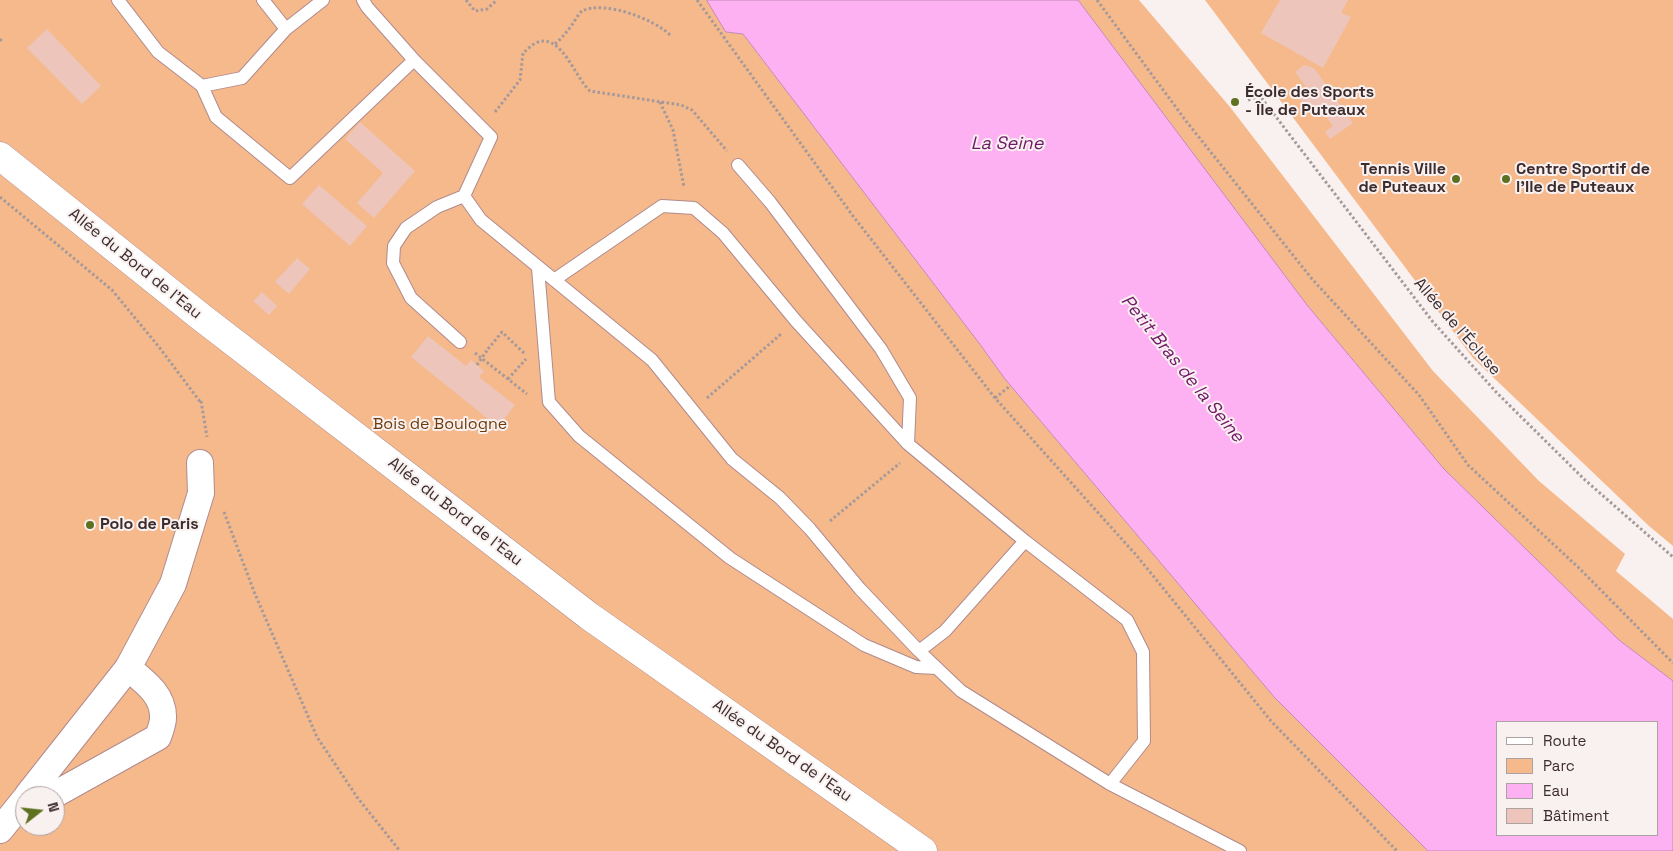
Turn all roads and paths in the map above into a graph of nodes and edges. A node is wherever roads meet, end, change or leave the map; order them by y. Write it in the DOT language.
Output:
graph roads {
  1 [pos="118,0"];
  2 [pos="263,0"];
  3 [pos="323,0"];
  4 [pos="363,0"];
  5 [pos="466,0"];
  6 [pos="497,0"];
  7 [pos="697,0"];
  8 [pos="1096,0"];
  9 [pos="286,29"];
  10 [pos="671,36"];
  11 [pos="0,39"];
  12 [pos="3,43"];
  13 [pos="555,44"];
  14 [pos="414,60"];
  15 [pos="202,86"];
  16 [pos="1248,100"];
  17 [pos="660,102"];
  18 [pos="482,128"];
  19 [pos="0,156"];
  20 [pos="738,165"];
  21 [pos="0,196"];
  22 [pos="464,196"];
  23 [pos="687,207"];
  24 [pos="538,268"];
  25 [pos="554,280"];
  26 [pos="796,321"];
  27 [pos="460,342"];
  28 [pos="476,365"];
  29 [pos="508,379"];
  30 [pos="1010,386"];
  31 [pos="995,398"];
  32 [pos="201,401"];
  33 [pos="549,402"];
  34 [pos="693,410"];
  35 [pos="912,447"];
  36 [pos="204,451"];
  37 [pos="221,505"];
  38 [pos="814,534"];
  39 [pos="1025,541"];
  40 [pos="1673,557"];
  41 [pos="919,651"];
  42 [pos="1673,663"];
  43 [pos="128,668"];
  44 [pos="937,668"];
  45 [pos="1110,784"];
  46 [pos="35,786"];
  47 [pos="65,789"];
  48 [pos="400,851"];
  49 [pos="923,851"];
  50 [pos="1240,851"];
  51 [pos="1397,851"];
  1 -- 15 [label="lane"];
  2 -- 9 [label="lane"];
  3 -- 9 [label="lane"];
  4 -- 14 [label="lane"];
  5 -- 6 [label="path"];
  7 -- 31 [label="path"];
  8 -- 42 [label="path"];
  9 -- 15 [label="lane"];
  10 -- 13 [label="path"];
  11 -- 12 [label="path"];
  13 -- 17 [label="path"];
  13 -- 18 [label="path"];
  14 -- 15 [label="lane"];
  14 -- 18 [label="lane"];
  16 -- 40 [label="path, Allée de l'Écluse"];
  17 -- 20 [label="path"];
  17 -- 23 [label="path"];
  18 -- 22 [label="lane"];
  19 -- 49 [label="main road, Allée du Bord de l'Eau"];
  20 -- 35 [label="lane"];
  21 -- 32 [label="path"];
  22 -- 24 [label="lane"];
  22 -- 27 [label="lane"];
  23 -- 25 [label="lane"];
  23 -- 26 [label="lane"];
  24 -- 25 [label="lane"];
  24 -- 33 [label="lane"];
  25 -- 34 [label="lane"];
  26 -- 34 [label="path"];
  26 -- 35 [label="lane"];
  27 -- 29 [label="path"];
  28 -- 29 [label="path, bridge"];
  29 -- 33 [label="path"];
  30 -- 31 [label="path"];
  31 -- 51 [label="path"];
  32 -- 36 [label="path"];
  32 -- 36 [label="path"];
  33 -- 44 [label="lane"];
  34 -- 38 [label="lane"];
  35 -- 38 [label="path"];
  35 -- 39 [label="lane"];
  36 -- 43 [label="street"];
  37 -- 48 [label="path"];
  38 -- 41 [label="lane"];
  39 -- 41 [label="lane"];
  39 -- 45 [label="lane"];
  41 -- 44 [label="lane"];
  43 -- 46 [label="street"];
  43 -- 47 [label="street"];
  44 -- 45 [label="lane"];
  45 -- 50 [label="lane"];
}
